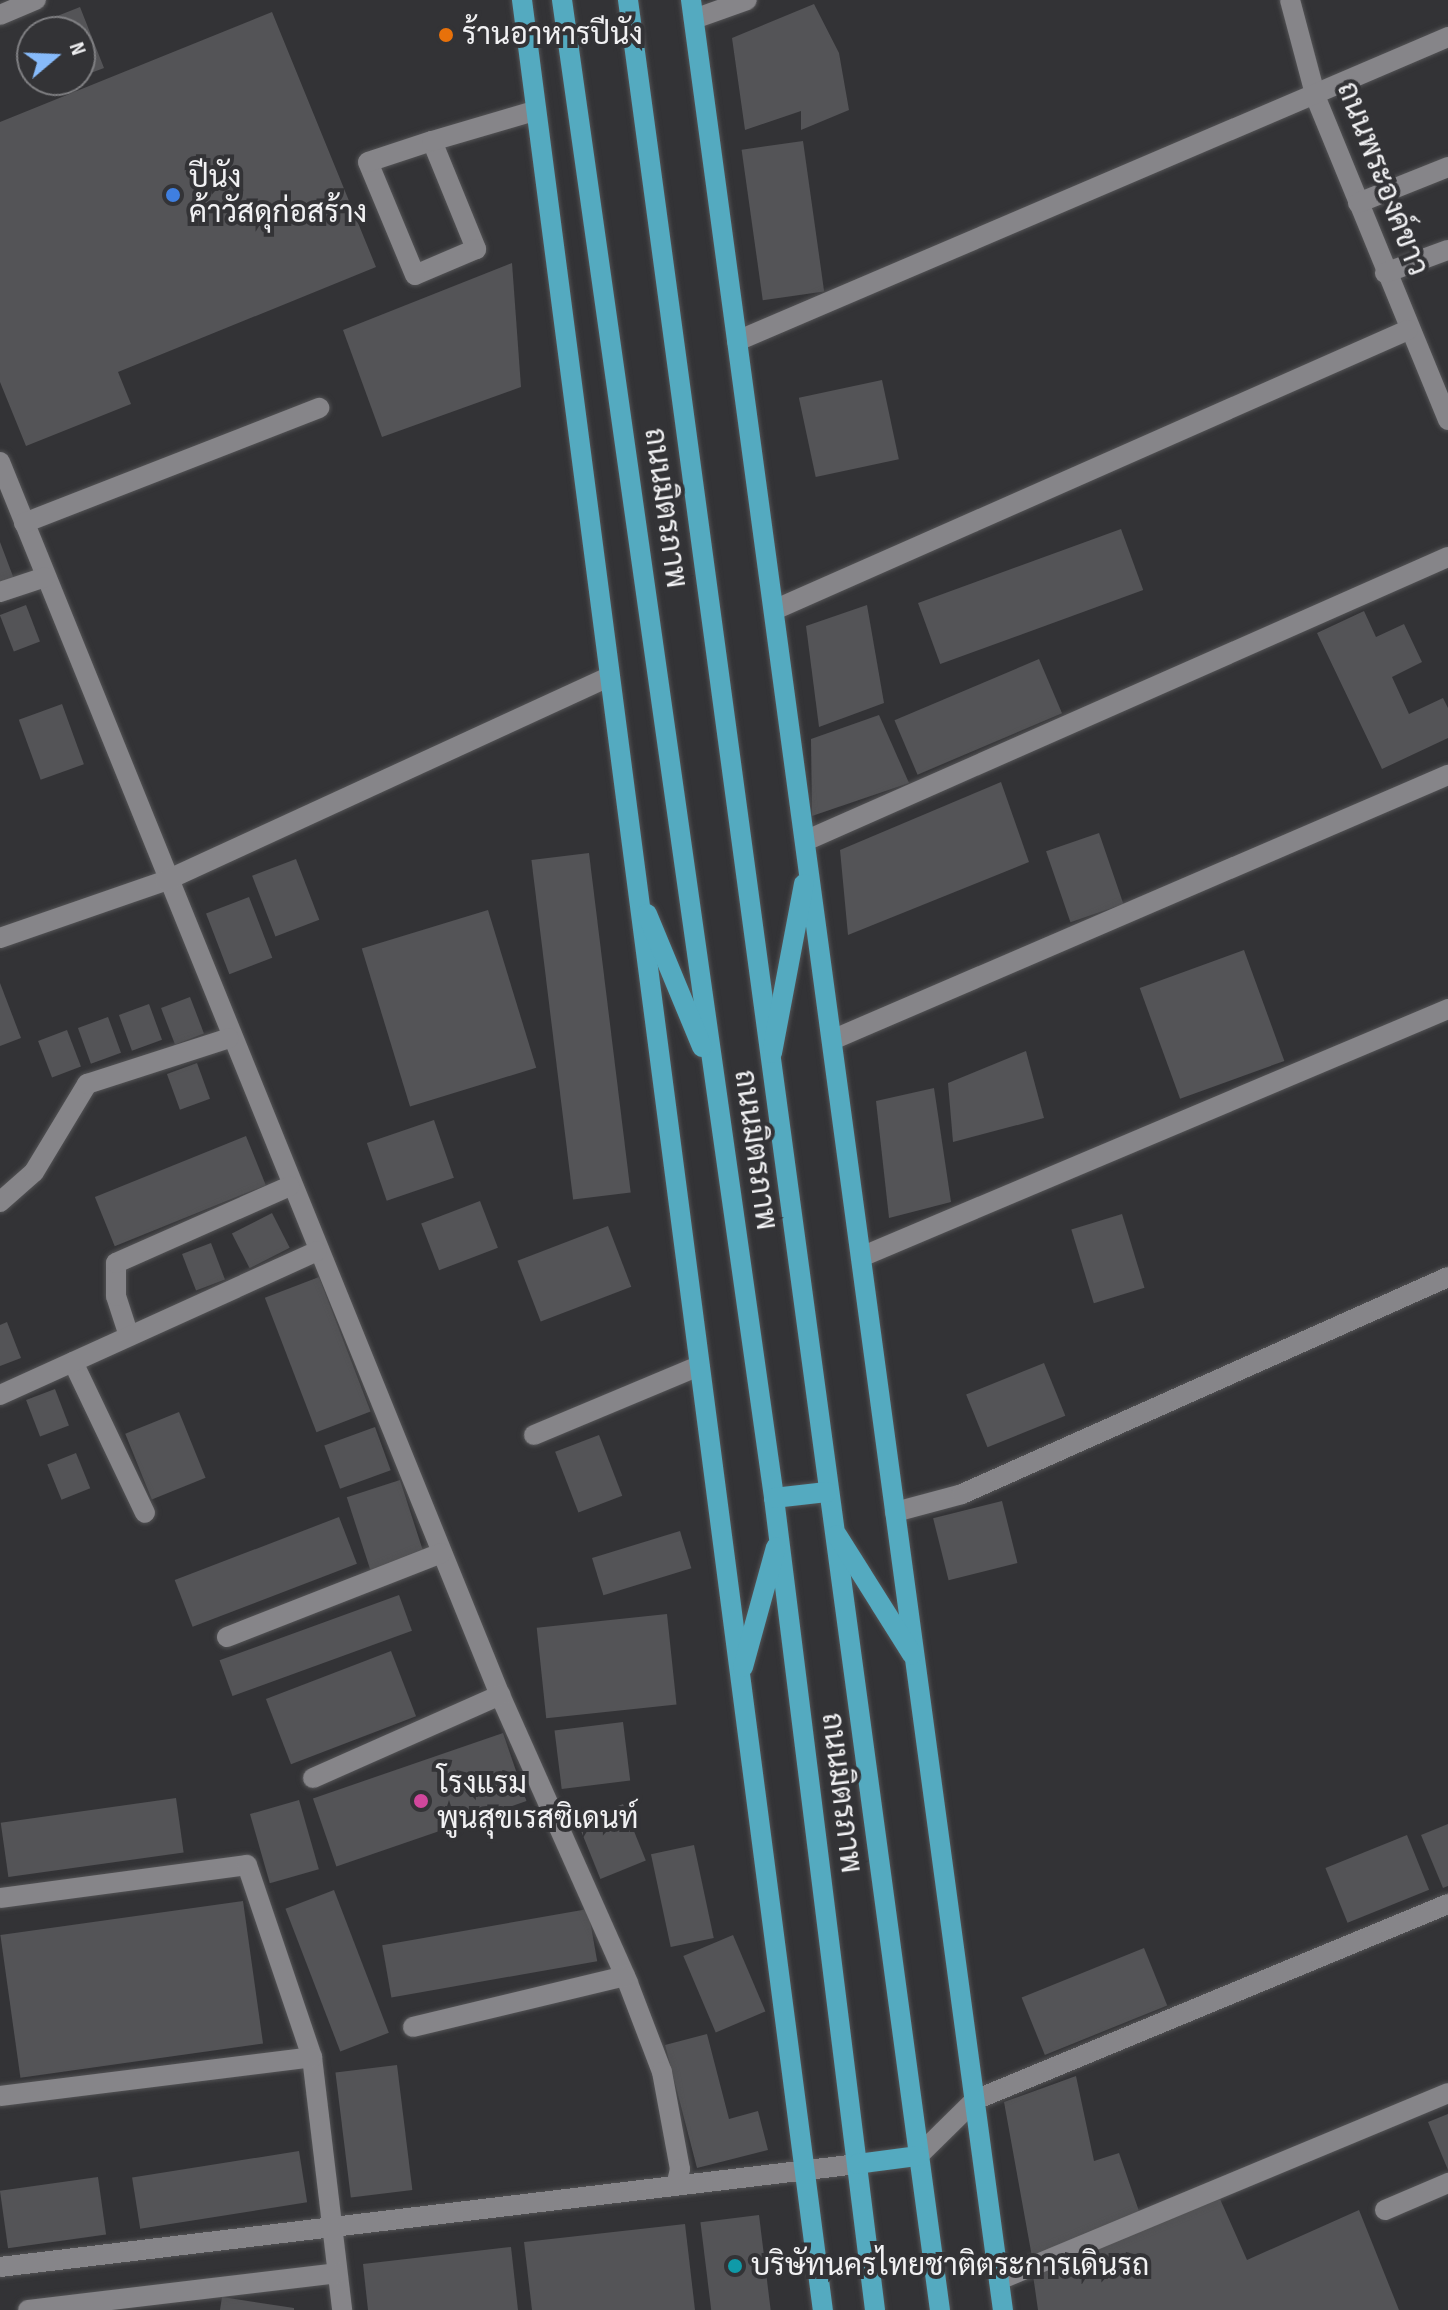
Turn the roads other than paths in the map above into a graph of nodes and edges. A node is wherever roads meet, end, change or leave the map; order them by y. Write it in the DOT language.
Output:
graph roads {
  1 [pos="36,0"];
  2 [pos="522,0"];
  3 [pos="562,0"];
  4 [pos="628,0"];
  5 [pos="747,0"];
  6 [pos="1290,0"];
  7 [pos="693,10"];
  8 [pos="0,15"];
  9 [pos="1448,37"];
  10 [pos="1316,98"];
  11 [pos="534,111"];
  12 [pos="432,141"];
  13 [pos="1448,167"];
  14 [pos="1358,203"];
  15 [pos="1448,250"];
  16 [pos="1385,273"];
  17 [pos="1408,330"];
  18 [pos="737,341"];
  19 [pos="319,408"];
  20 [pos="1448,420"];
  21 [pos="0,462"];
  22 [pos="24,523"];
  23 [pos="1448,557"];
  24 [pos="45,577"];
  25 [pos="0,592"];
  26 [pos="774,610"];
  27 [pos="609,677"];
  28 [pos="1448,775"];
  29 [pos="805,841"];
  30 [pos="808,865"];
  31 [pos="165,881"];
  32 [pos="636,888"];
  33 [pos="0,938"];
  34 [pos="1448,1009"];
  35 [pos="229,1038"];
  36 [pos="832,1040"];
  37 [pos="769,1071"];
  38 [pos="715,1077"];
  39 [pos="290,1186"];
  40 [pos="0,1202"];
  41 [pos="317,1251"];
  42 [pos="861,1257"];
  43 [pos="1448,1277"];
  44 [pos="129,1336"];
  45 [pos="73,1362"];
  46 [pos="699,1366"];
  47 [pos="0,1395"];
  48 [pos="534,1435"];
  49 [pos="827,1492"];
  50 [pos="774,1498"];
  51 [pos="895,1512"];
  52 [pos="145,1513"];
  53 [pos="832,1529"];
  54 [pos="779,1537"];
  55 [pos="441,1553"];
  56 [pos="227,1637"];
  57 [pos="915,1659"];
  58 [pos="740,1679"];
  59 [pos="500,1695"];
  60 [pos="313,1778"];
  61 [pos="0,1898"];
  62 [pos="1448,1904"];
  63 [pos="625,1976"];
  64 [pos="413,2027"];
  65 [pos="312,2057"];
  66 [pos="1448,2093"];
  67 [pos="0,2096"];
  68 [pos="975,2100"];
  69 [pos="918,2156"];
  70 [pos="857,2164"];
  71 [pos="805,2171"];
  72 [pos="1448,2183"];
  73 [pos="676,2186"];
  74 [pos="1385,2210"];
  75 [pos="331,2227"];
  76 [pos="0,2267"];
  77 [pos="337,2273"];
  78 [pos="999,2280"];
  79 [pos="28,2310"];
  80 [pos="342,2310"];
  81 [pos="823,2310"];
  82 [pos="875,2310"];
  83 [pos="940,2310"];
  84 [pos="1003,2310"];
  1 -- 8 [label="street"];
  2 -- 11 [label="main road"];
  3 -- 38 [label="main road, ถนนมิตรภาพ"];
  4 -- 37 [label="main road, ถนนมิตรภาพ"];
  5 -- 7 [label="street"];
  6 -- 10 [label="street, ถนนพระองค์ขาว"];
  7 -- 18 [label="main road"];
  9 -- 10 [label="street"];
  10 -- 14 [label="street, ถนนพระองค์ขาว"];
  10 -- 18 [label="street"];
  11 -- 12 [label="street"];
  11 -- 27 [label="main road"];
  12 -- 12 [label="street"];
  13 -- 14 [label="street"];
  14 -- 16 [label="street, ถนนพระองค์ขาว"];
  15 -- 16 [label="street"];
  16 -- 17 [label="street, ถนนพระองค์ขาว"];
  17 -- 20 [label="street, ถนนพระองค์ขาว"];
  17 -- 26 [label="street"];
  18 -- 26 [label="main road"];
  19 -- 22 [label="street"];
  21 -- 22 [label="street"];
  22 -- 24 [label="street"];
  23 -- 29 [label="street"];
  24 -- 25 [label="street"];
  24 -- 31 [label="street"];
  26 -- 29 [label="main road"];
  27 -- 31 [label="street"];
  27 -- 32 [label="main road"];
  28 -- 36 [label="street"];
  29 -- 30 [label="main road"];
  30 -- 36 [label="main road"];
  30 -- 37 [label="main road"];
  31 -- 33 [label="street"];
  31 -- 35 [label="street"];
  32 -- 38 [label="main road"];
  32 -- 46 [label="main road"];
  34 -- 42 [label="street"];
  35 -- 39 [label="street"];
  35 -- 40 [label="street"];
  36 -- 42 [label="main road"];
  37 -- 49 [label="main road, ถนนมิตรภาพ"];
  38 -- 50 [label="main road, ถนนมิตรภาพ"];
  39 -- 41 [label="street"];
  39 -- 44 [label="street"];
  41 -- 44 [label="street"];
  41 -- 55 [label="street"];
  42 -- 51 [label="main road"];
  43 -- 51 [label="street"];
  44 -- 45 [label="street"];
  45 -- 47 [label="street"];
  45 -- 52 [label="street"];
  46 -- 48 [label="street"];
  46 -- 58 [label="main road"];
  49 -- 50 [label="main road"];
  49 -- 53 [label="main road, ถนนมิตรภาพ"];
  50 -- 54 [label="main road, ถนนมิตรภาพ"];
  51 -- 57 [label="main road"];
  53 -- 57 [label="main road"];
  53 -- 69 [label="main road, ถนนมิตรภาพ"];
  54 -- 58 [label="main road"];
  54 -- 70 [label="main road, ถนนมิตรภาพ"];
  55 -- 56 [label="street"];
  55 -- 59 [label="street"];
  57 -- 68 [label="main road"];
  58 -- 71 [label="main road"];
  59 -- 60 [label="street"];
  59 -- 63 [label="street"];
  61 -- 65 [label="street"];
  62 -- 68 [label="street"];
  63 -- 64 [label="street"];
  63 -- 73 [label="street"];
  65 -- 67 [label="street"];
  65 -- 75 [label="street"];
  66 -- 78 [label="street"];
  68 -- 69 [label="street"];
  68 -- 78 [label="main road"];
  69 -- 70 [label="main road"];
  69 -- 83 [label="main road, ถนนมิตรภาพ"];
  70 -- 71 [label="street"];
  70 -- 82 [label="main road, ถนนมิตรภาพ"];
  71 -- 73 [label="street"];
  71 -- 81 [label="main road"];
  72 -- 74 [label="street"];
  73 -- 75 [label="street"];
  75 -- 76 [label="street"];
  75 -- 77 [label="street"];
  77 -- 79 [label="street"];
  77 -- 80 [label="street"];
  78 -- 84 [label="main road"];
}
